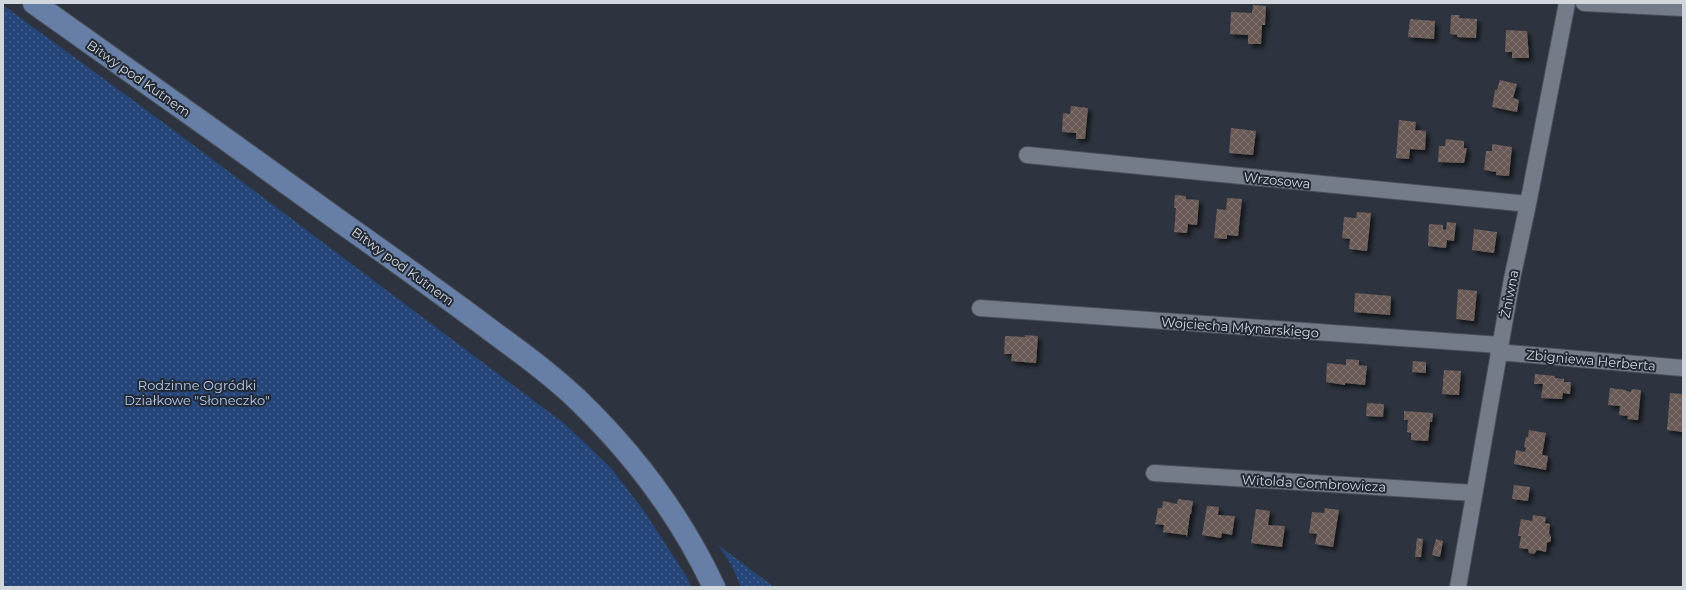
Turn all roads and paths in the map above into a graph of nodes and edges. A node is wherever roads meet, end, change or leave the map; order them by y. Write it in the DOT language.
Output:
graph roads {
  1 [pos="34,3"];
  2 [pos="1567,3"];
  3 [pos="1584,3"];
  4 [pos="1683,8"];
  5 [pos="1027,155"];
  6 [pos="1528,204"];
  7 [pos="980,308"];
  8 [pos="1499,349"];
  9 [pos="1683,368"];
  10 [pos="1154,473"];
  11 [pos="1474,493"];
  12 [pos="714,587"];
  13 [pos="1458,587"];
  1 -- 12 [label="main road, Bitwy pod Kutnem"];
  2 -- 6 [label="street, Żniwna"];
  3 -- 4 [label="street"];
  5 -- 6 [label="street, Wrzosowa"];
  6 -- 8 [label="street, Żniwna"];
  7 -- 8 [label="street, Wojciecha Młynarskiego"];
  8 -- 9 [label="street, Zbigniewa Herberta"];
  8 -- 11 [label="street, Żniwna"];
  10 -- 11 [label="street, Witolda Gombrowicza"];
  11 -- 13 [label="street, Żniwna"];
}
